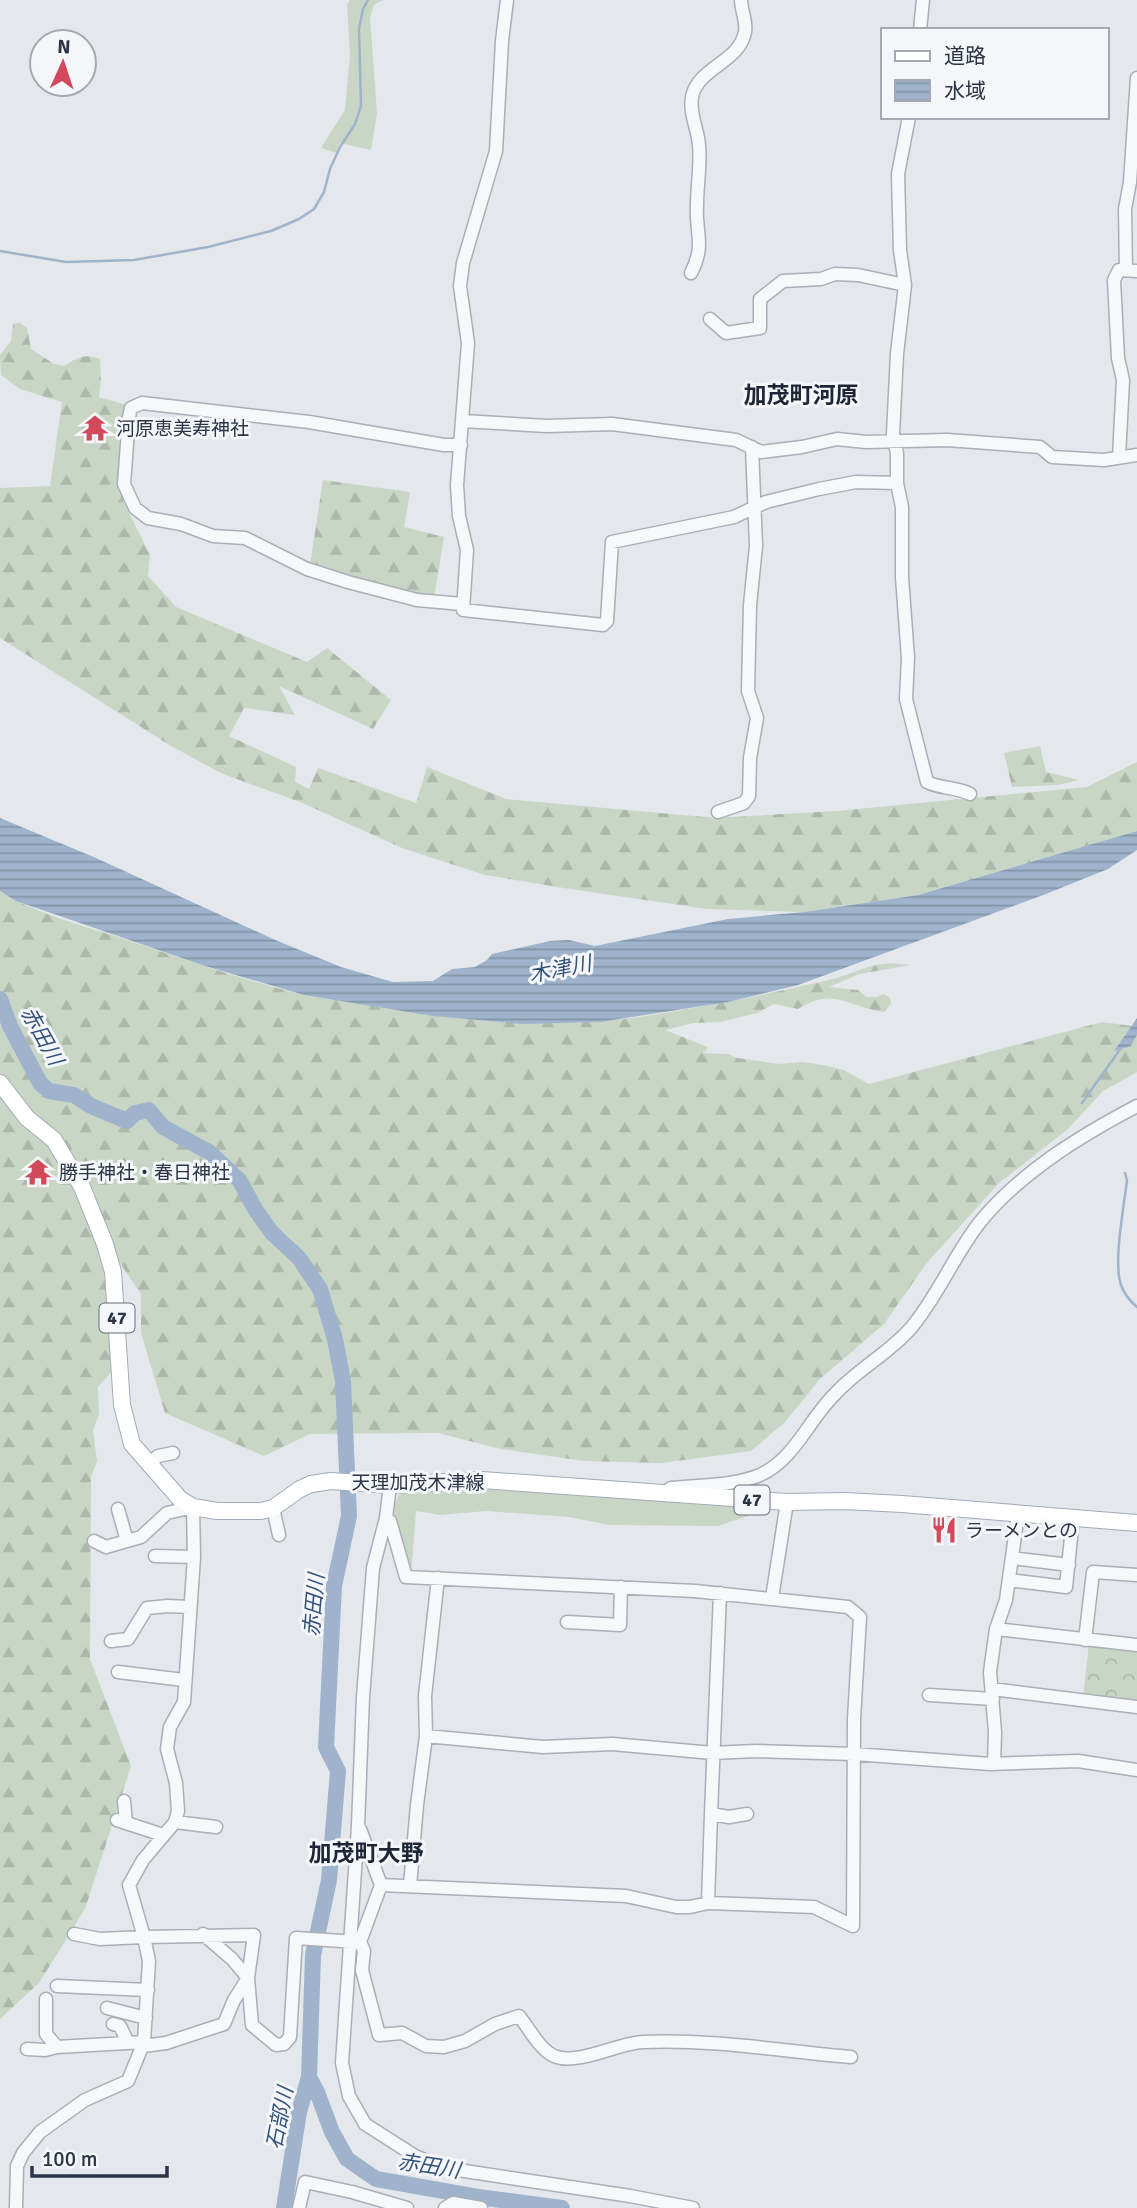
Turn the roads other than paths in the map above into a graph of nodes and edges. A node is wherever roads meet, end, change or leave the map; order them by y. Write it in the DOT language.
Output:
graph roads {
  1 [pos="507,0"];
  2 [pos="741,0"];
  3 [pos="923,0"];
  4 [pos="920,28"];
  5 [pos="1137,78"];
  6 [pos="909,119"];
  7 [pos="1134,184"];
  8 [pos="1131,270"];
  9 [pos="691,273"];
  10 [pos="905,285"];
  11 [pos="710,319"];
  12 [pos="463,421"];
  13 [pos="894,440"];
  14 [pos="461,444"];
  15 [pos="752,447"];
  16 [pos="1137,455"];
  17 [pos="1119,457"];
  18 [pos="897,483"];
  19 [pos="756,507"];
  20 [pos="462,604"];
  21 [pos="970,794"];
  22 [pos="718,812"];
  23 [pos="0,1083"];
  24 [pos="1137,1106"];
  25 [pos="173,1453"];
  26 [pos="148,1465"];
  27 [pos="390,1485"];
  28 [pos="664,1493"];
  29 [pos="787,1502"];
  30 [pos="193,1507"];
  31 [pos="273,1508"];
  32 [pos="118,1509"];
  33 [pos="1018,1514"];
  34 [pos="386,1518"];
  35 [pos="1073,1518"];
  36 [pos="1137,1523"];
  37 [pos="279,1535"];
  38 [pos="94,1541"];
  39 [pos="127,1541"];
  40 [pos="155,1556"];
  41 [pos="194,1557"];
  42 [pos="1012,1558"];
  43 [pos="1069,1565"];
  44 [pos="1137,1575"];
  45 [pos="438,1578"];
  46 [pos="1009,1580"];
  47 [pos="621,1587"];
  48 [pos="720,1593"];
  49 [pos="772,1598"];
  50 [pos="189,1607"];
  51 [pos="567,1622"];
  52 [pos="996,1629"];
  53 [pos="1085,1640"];
  54 [pos="111,1641"];
  55 [pos="1137,1646"];
  56 [pos="118,1672"];
  57 [pos="184,1680"];
  58 [pos="992,1694"];
  59 [pos="929,1695"];
  60 [pos="1137,1707"];
  61 [pos="426,1736"];
  62 [pos="713,1753"];
  63 [pos="854,1754"];
  64 [pos="994,1764"];
  65 [pos="1137,1770"];
  66 [pos="124,1801"];
  67 [pos="711,1814"];
  68 [pos="747,1814"];
  69 [pos="175,1822"];
  70 [pos="358,1826"];
  71 [pos="216,1827"];
  72 [pos="163,1835"];
  73 [pos="381,1885"];
  74 [pos="410,1886"];
  75 [pos="708,1903"];
  76 [pos="74,1934"];
  77 [pos="203,1934"];
  78 [pos="144,1937"];
  79 [pos="355,1942"];
  80 [pos="248,1978"];
  81 [pos="57,1986"];
  82 [pos="148,1990"];
  83 [pos="46,1999"];
  84 [pos="107,2008"];
  85 [pos="146,2018"];
  86 [pos="113,2024"];
  87 [pos="128,2043"];
  88 [pos="144,2044"];
  89 [pos="57,2047"];
  90 [pos="27,2049"];
  91 [pos="851,2057"];
  92 [pos="16,2208"];
  93 [pos="299,2208"];
  94 [pos="407,2208"];
  95 [pos="445,2208"];
  96 [pos="481,2208"];
  97 [pos="693,2208"];
  1 -- 12 [label="street"];
  2 -- 9 [label="street"];
  3 -- 4 [label="street"];
  5 -- 7 [label="street"];
  6 -- 10 [label="street"];
  7 -- 8 [label="street"];
  8 -- 17 [label="street"];
  10 -- 11 [label="street"];
  10 -- 13 [label="street"];
  12 -- 14 [label="street"];
  12 -- 15 [label="street"];
  13 -- 15 [label="street"];
  13 -- 17 [label="street"];
  13 -- 18 [label="street"];
  14 -- 20 [label="street"];
  14 -- 20 [label="street"];
  15 -- 19 [label="street"];
  16 -- 17 [label="street"];
  18 -- 19 [label="street"];
  18 -- 21 [label="street"];
  19 -- 20 [label="street"];
  19 -- 22 [label="street"];
  23 -- 26 [label="main road, 47"];
  24 -- 28 [label="street"];
  25 -- 26 [label="street"];
  26 -- 30 [label="main road, 47"];
  27 -- 28 [label="main road, 天理加茂木津線 / 47"];
  27 -- 31 [label="main road, 天理加茂木津線 / 47"];
  27 -- 34 [label="street"];
  28 -- 29 [label="main road, 天理加茂木津線 / 47"];
  29 -- 33 [label="main road, 天理加茂木津線 / 47"];
  29 -- 49 [label="street"];
  30 -- 31 [label="main road, 天理加茂木津線 / 47"];
  30 -- 39 [label="street"];
  30 -- 41 [label="street"];
  31 -- 37 [label="street"];
  32 -- 39 [label="street"];
  33 -- 35 [label="main road, 天理加茂木津線 / 47"];
  33 -- 42 [label="street"];
  34 -- 45 [label="street"];
  34 -- 70 [label="street"];
  35 -- 36 [label="main road, 天理加茂木津線 / 47"];
  35 -- 43 [label="street"];
  38 -- 39 [label="street"];
  40 -- 41 [label="street"];
  41 -- 50 [label="street"];
  42 -- 43 [label="street"];
  42 -- 46 [label="street"];
  43 -- 46 [label="street"];
  44 -- 53 [label="street"];
  45 -- 47 [label="street"];
  45 -- 61 [label="street"];
  46 -- 52 [label="street"];
  47 -- 48 [label="street"];
  47 -- 51 [label="street"];
  48 -- 49 [label="street"];
  48 -- 62 [label="street"];
  49 -- 63 [label="street"];
  50 -- 54 [label="street"];
  50 -- 57 [label="street"];
  52 -- 53 [label="street"];
  52 -- 58 [label="street"];
  53 -- 55 [label="street"];
  56 -- 57 [label="street"];
  57 -- 69 [label="street"];
  58 -- 59 [label="street"];
  58 -- 60 [label="street"];
  58 -- 64 [label="street"];
  61 -- 62 [label="street"];
  61 -- 74 [label="street"];
  62 -- 63 [label="street"];
  62 -- 67 [label="street"];
  63 -- 64 [label="street"];
  63 -- 75 [label="street"];
  64 -- 65 [label="street"];
  66 -- 72 [label="street"];
  67 -- 68 [label="street"];
  67 -- 75 [label="street"];
  69 -- 71 [label="street"];
  69 -- 72 [label="street"];
  70 -- 73 [label="street"];
  70 -- 79 [label="street"];
  72 -- 78 [label="street"];
  73 -- 74 [label="street"];
  73 -- 79 [label="street"];
  74 -- 75 [label="street"];
  76 -- 78 [label="street"];
  77 -- 78 [label="street"];
  77 -- 80 [label="street"];
  77 -- 80 [label="street"];
  78 -- 82 [label="street"];
  79 -- 80 [label="street"];
  79 -- 91 [label="street"];
  79 -- 97 [label="street"];
  80 -- 88 [label="street"];
  81 -- 82 [label="street"];
  82 -- 85 [label="street"];
  83 -- 89 [label="street"];
  84 -- 85 [label="street"];
  85 -- 88 [label="street"];
  86 -- 87 [label="street"];
  87 -- 88 [label="street"];
  87 -- 89 [label="street"];
  88 -- 92 [label="street"];
  89 -- 90 [label="street"];
  93 -- 94 [label="street"];
  95 -- 96 [label="street"];
}
